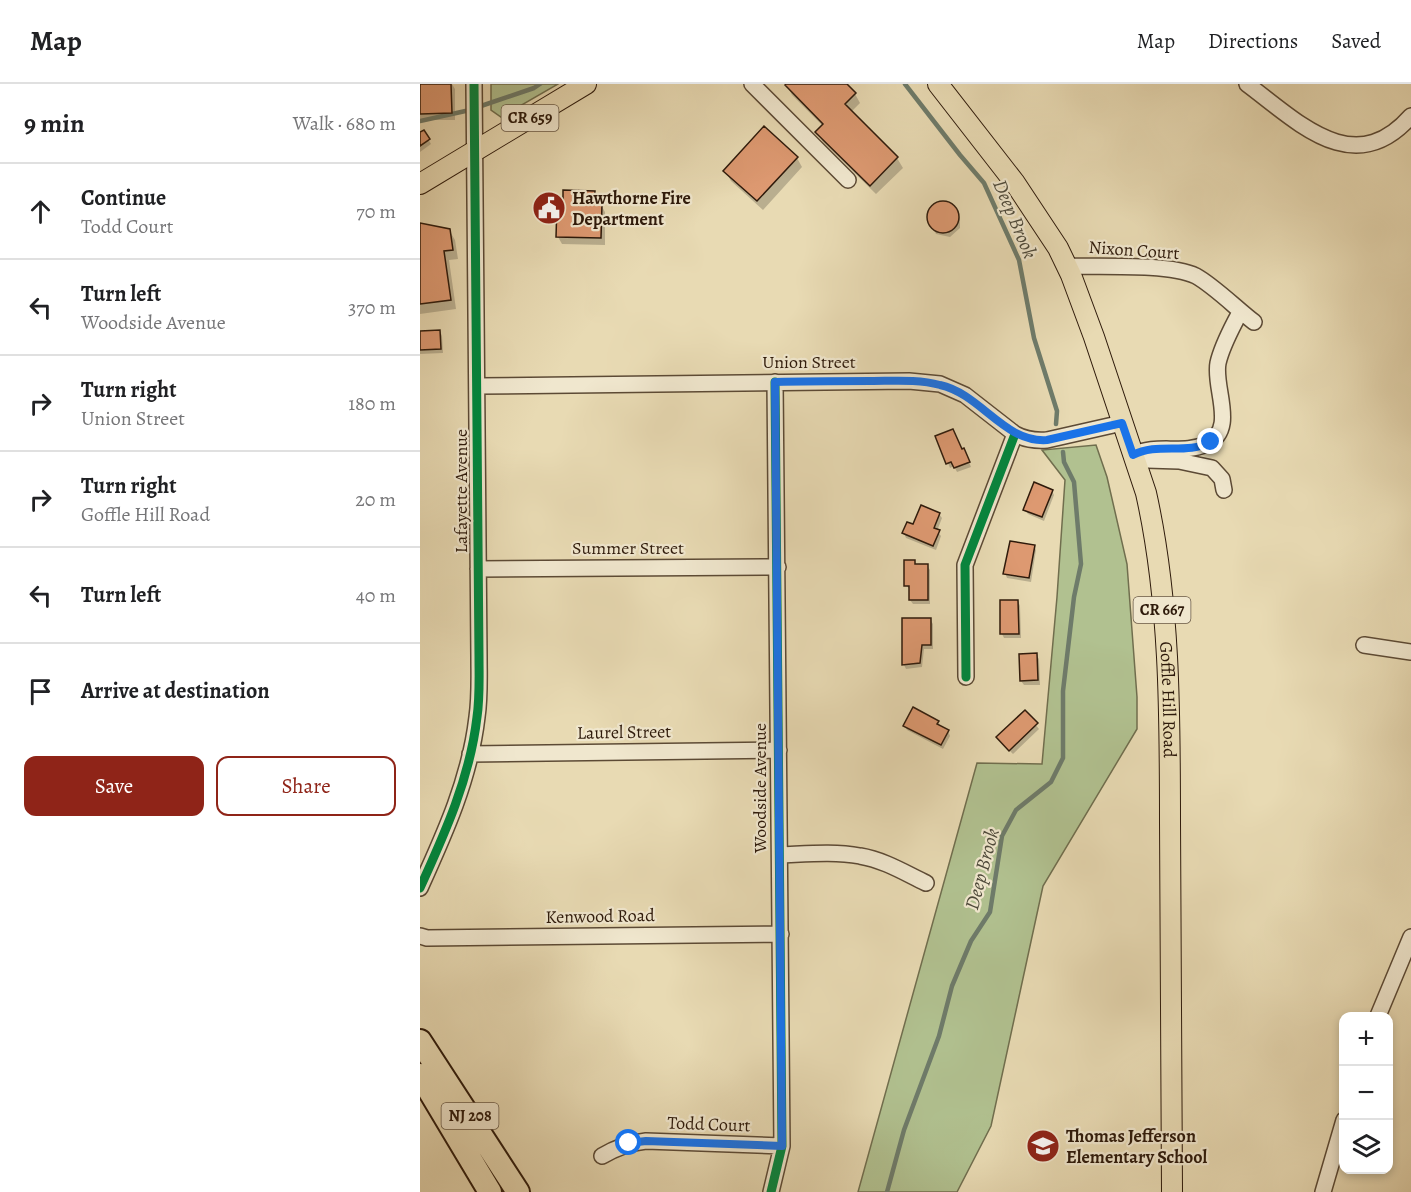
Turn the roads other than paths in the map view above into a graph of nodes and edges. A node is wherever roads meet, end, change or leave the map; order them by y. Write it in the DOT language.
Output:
graph roads {
  1 [pos="474,84"];
  2 [pos="586,84"];
  3 [pos="938,84"];
  4 [pos="1247,84"];
  5 [pos="760,87"];
  6 [pos="1411,116"];
  7 [pos="474,152"];
  8 [pos="848,180"];
  9 [pos="420,184"];
  10 [pos="1066,266"];
  11 [pos="1240,312"];
  12 [pos="1254,322"];
  13 [pos="775,382"];
  14 [pos="477,386"];
  15 [pos="1122,423"];
  16 [pos="1015,434"];
  17 [pos="1133,455"];
  18 [pos="1224,490"];
  19 [pos="778,567"];
  20 [pos="478,569"];
  21 [pos="1364,645"];
  22 [pos="1411,652"];
  23 [pos="966,677"];
  24 [pos="779,750"];
  25 [pos="470,754"];
  26 [pos="780,855"];
  27 [pos="926,883"];
  28 [pos="420,888"];
  29 [pos="781,934"];
  30 [pos="420,936"];
  31 [pos="1411,937"];
  32 [pos="1380,1012"];
  33 [pos="420,1041"];
  34 [pos="420,1075"];
  35 [pos="1339,1137"];
  36 [pos="782,1146"];
  37 [pos="602,1156"];
  38 [pos="490,1192"];
  39 [pos="518,1192"];
  40 [pos="771,1192"];
  41 [pos="1172,1192"];
  42 [pos="1323,1192"];
  1 -- 7 [label="street, Lafayette Avenue"];
  2 -- 7 [label="main road, CR 659"];
  3 -- 10 [label="main road, Goffle Hill Road / CR 667"];
  4 -- 6 [label="street"];
  5 -- 8 [label="street"];
  7 -- 9 [label="main road, CR 659"];
  7 -- 14 [label="street, Lafayette Avenue"];
  10 -- 11 [label="street, Nixon Court"];
  10 -- 15 [label="main road, Goffle Hill Road / CR 667"];
  11 -- 12 [label="street, Nixon Court"];
  11 -- 17 [label="street"];
  13 -- 14 [label="street, Union Street"];
  13 -- 16 [label="street, Union Street"];
  13 -- 19 [label="street, Woodside Avenue"];
  14 -- 20 [label="street, Lafayette Avenue"];
  15 -- 16 [label="street, Union Street"];
  15 -- 17 [label="main road, Goffle Hill Road / CR 667"];
  16 -- 23 [label="street"];
  17 -- 18 [label="street"];
  17 -- 41 [label="main road, Goffle Hill Road / CR 667"];
  19 -- 20 [label="street, Summer Street"];
  19 -- 24 [label="street, Woodside Avenue"];
  20 -- 25 [label="street, Lafayette Avenue"];
  21 -- 22 [label="street"];
  24 -- 25 [label="street, Laurel Street"];
  24 -- 26 [label="street, Woodside Avenue"];
  25 -- 28 [label="street, Lafayette Avenue"];
  26 -- 27 [label="street"];
  26 -- 29 [label="street, Woodside Avenue"];
  29 -- 30 [label="street, Kenwood Road"];
  29 -- 36 [label="street, Woodside Avenue"];
  31 -- 32 [label="street"];
  33 -- 39 [label="highway, NJ 208"];
  34 -- 38 [label="highway, NJ 208"];
  35 -- 42 [label="street"];
  36 -- 37 [label="street, Todd Court"];
  36 -- 40 [label="street, Woodside Avenue"];
}
